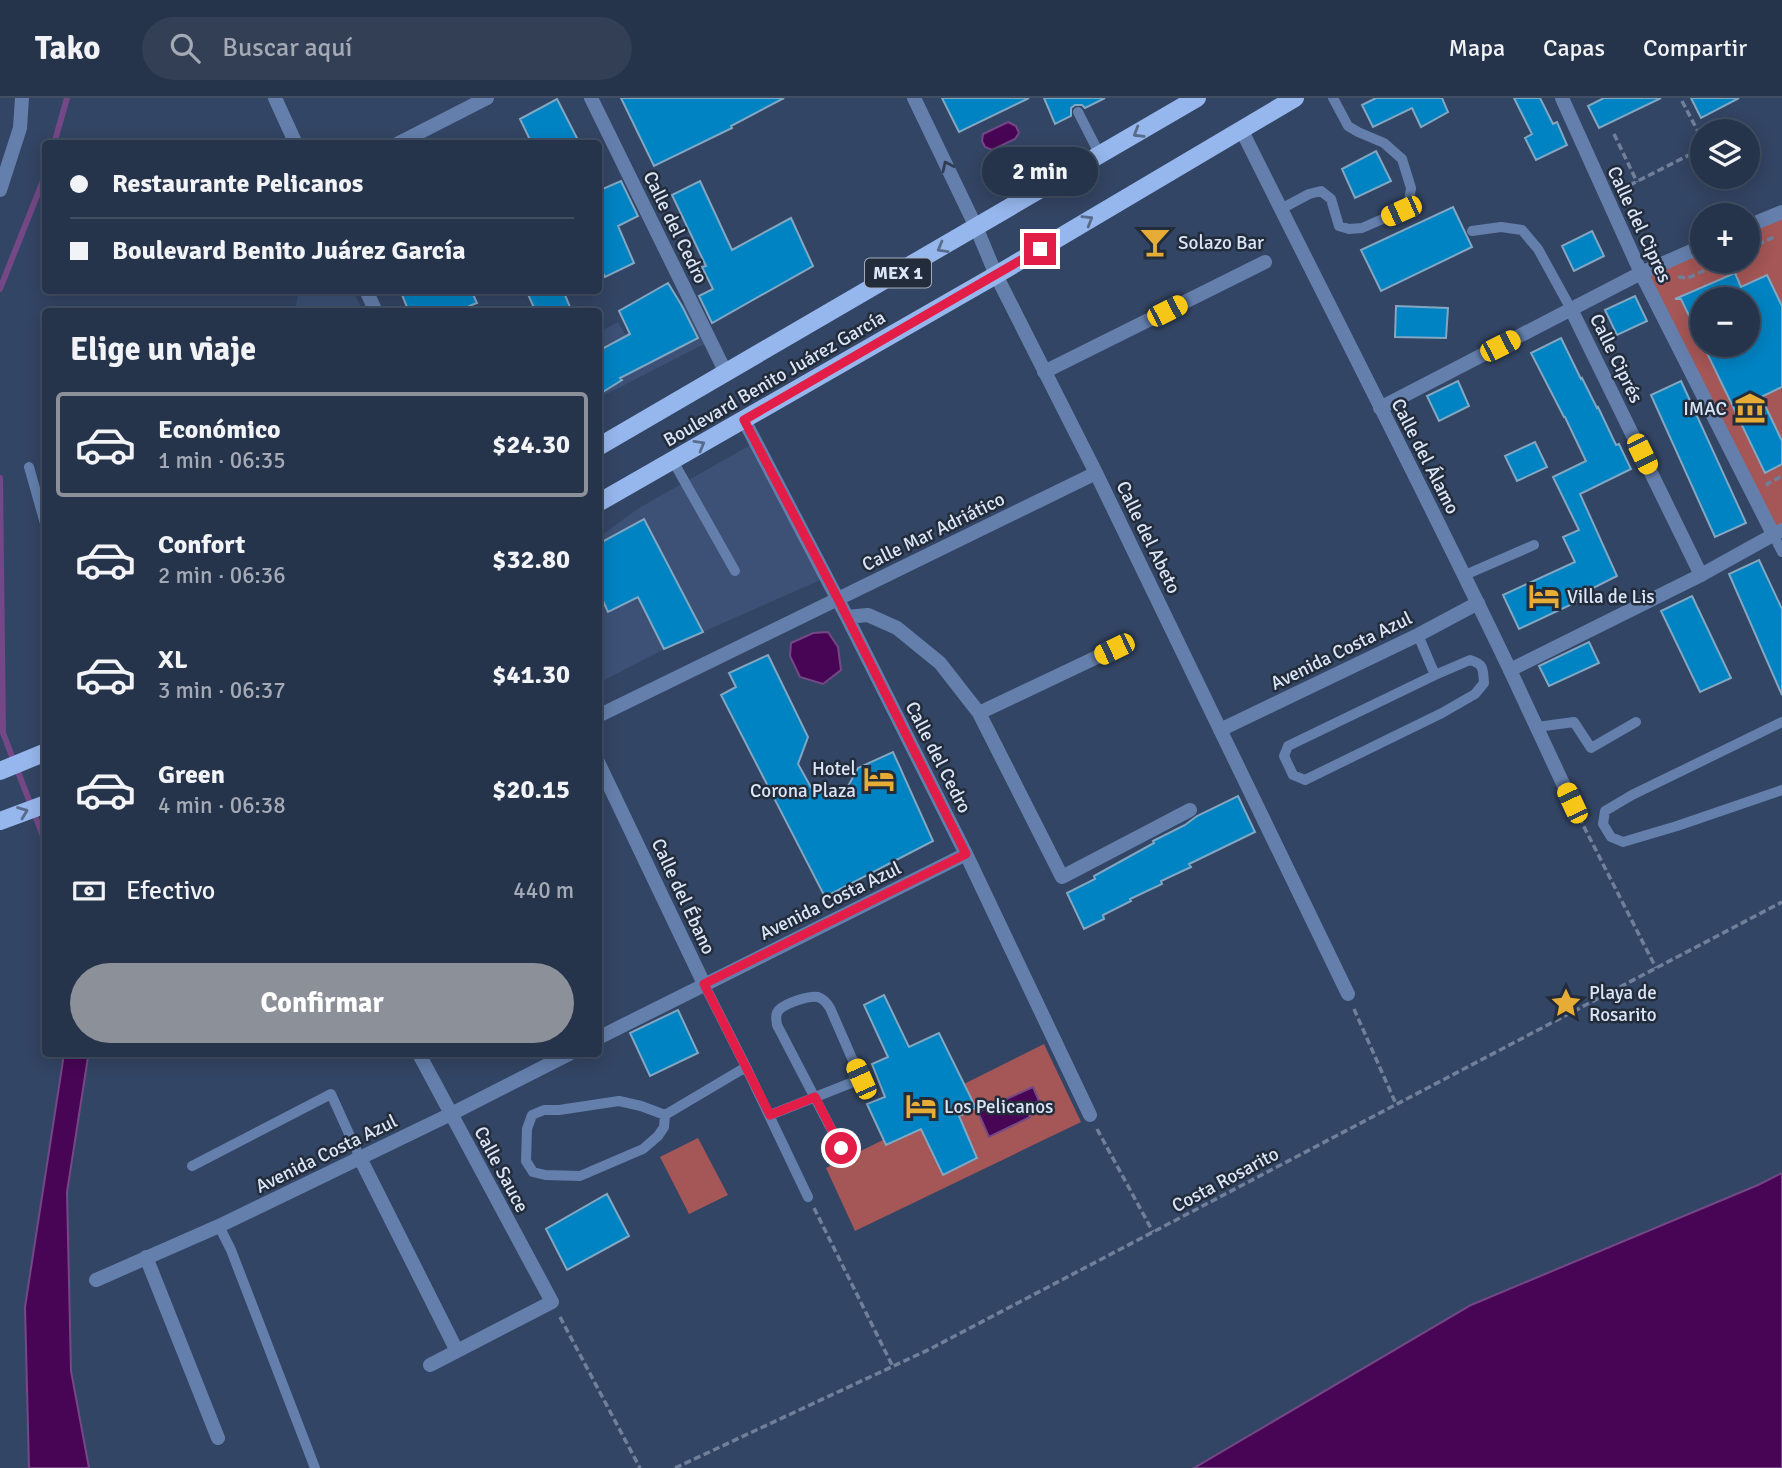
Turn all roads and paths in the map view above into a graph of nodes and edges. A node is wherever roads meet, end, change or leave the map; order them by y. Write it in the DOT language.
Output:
graph roads {
  1 [pos="22,98"];
  2 [pos="275,98"];
  3 [pos="487,98"];
  4 [pos="591,98"];
  5 [pos="914,98"];
  6 [pos="1197,98"];
  7 [pos="1296,98"];
  8 [pos="1333,98"];
  9 [pos="1562,98"];
  10 [pos="1682,101"];
  11 [pos="1078,112"];
  12 [pos="1691,119"];
  13 [pos="1241,129"];
  14 [pos="1614,134"];
  15 [pos="294,140"];
  16 [pos="405,140"];
  17 [pos="1100,155"];
  18 [pos="1690,155"];
  19 [pos="1637,182"];
  20 [pos="0,190"];
  21 [pos="1606,197"];
  22 [pos="1281,209"];
  23 [pos="1782,212"];
  24 [pos="1760,221"];
  25 [pos="976,227"];
  26 [pos="1472,231"];
  27 [pos="1782,233"];
  28 [pos="1760,243"];
  29 [pos="1690,252"];
  30 [pos="1265,262"];
  31 [pos="1641,273"];
  32 [pos="996,275"];
  33 [pos="1571,309"];
  34 [pos="1044,372"];
  35 [pos="726,373"];
  36 [pos="1380,408"];
  37 [pos="744,420"];
  38 [pos="602,445"];
  39 [pos="673,461"];
  40 [pos="29,467"];
  41 [pos="1096,473"];
  42 [pos="602,501"];
  43 [pos="42,513"];
  44 [pos="1778,532"];
  45 [pos="1534,545"];
  46 [pos="1782,552"];
  47 [pos="736,571"];
  48 [pos="1465,575"];
  49 [pos="1701,575"];
  50 [pos="838,599"];
  51 [pos="1478,603"];
  52 [pos="847,617"];
  53 [pos="1418,635"];
  54 [pos="1114,649"];
  55 [pos="1510,670"];
  56 [pos="1435,675"];
  57 [pos="979,713"];
  58 [pos="602,714"];
  59 [pos="1636,722"];
  60 [pos="1782,722"];
  61 [pos="1536,727"];
  62 [pos="1220,730"];
  63 [pos="42,754"];
  64 [pos="602,770"];
  65 [pos="0,771"];
  66 [pos="1782,790"];
  67 [pos="1572,803"];
  68 [pos="42,805"];
  69 [pos="1190,810"];
  70 [pos="0,821"];
  71 [pos="966,854"];
  72 [pos="1782,902"];
  73 [pos="1656,968"];
  74 [pos="704,984"];
  75 [pos="1348,994"];
  76 [pos="602,1036"];
  77 [pos="421,1057"];
  78 [pos="563,1057"];
  79 [pos="746,1067"];
  80 [pos="815,1097"];
  81 [pos="1396,1104"];
  82 [pos="451,1114"];
  83 [pos="666,1115"];
  84 [pos="770,1115"];
  85 [pos="1090,1115"];
  86 [pos="841,1148"];
  87 [pos="360,1158"];
  88 [pos="192,1166"];
  89 [pos="808,1197"];
  90 [pos="219,1226"];
  91 [pos="1153,1232"];
  92 [pos="146,1257"];
  93 [pos="96,1280"];
  94 [pos="552,1302"];
  95 [pos="457,1351"];
  96 [pos="430,1365"];
  97 [pos="893,1367"];
  98 [pos="218,1438"];
  99 [pos="315,1468"];
  100 [pos="640,1468"];
  101 [pos="675,1468"];
  1 -- 20 [label="street"];
  2 -- 15 [label="street"];
  3 -- 16 [label="street"];
  4 -- 35 [label="street, Calle del Cedro"];
  25 -- 5 [label="street, Calle del Abeto, one-way"];
  6 -- 17 [label="main road, Boulevard Benito Juárez García / MEX 1, one-way"];
  7 -- 13 [label="main road, Boulevard Benito Juárez García / MEX 1"];
  8 -- 22 [label="lane"];
  9 -- 21 [label="street, Calle del Cipres"];
  10 -- 12 [label="path"];
  11 -- 17 [label="lane"];
  13 -- 22 [label="street, Calle del Álamo"];
  32 -- 13 [label="main road, Boulevard Benito Juárez García / MEX 1, one-way"];
  14 -- 19 [label="path"];
  17 -- 25 [label="main road, Boulevard Benito Juárez García / MEX 1"];
  18 -- 19 [label="path"];
  19 -- 21 [label="path"];
  21 -- 31 [label="street, Calle del Cipres"];
  22 -- 36 [label="street, Calle del Álamo"];
  23 -- 24 [label="street"];
  25 -- 32 [label="street, Calle del Abeto"];
  25 -- 35 [label="main road, Boulevard Benito Juárez García / MEX 1, one-way"];
  26 -- 33 [label="lane"];
  27 -- 28 [label="path"];
  29 -- 31 [label="street"];
  30 -- 34 [label="street"];
  31 -- 33 [label="street"];
  31 -- 44 [label="street, Calle del Cipres"];
  32 -- 34 [label="street, Calle del Abeto"];
  32 -- 37 [label="main road, Boulevard Benito Juárez García / MEX 1"];
  33 -- 36 [label="street"];
  33 -- 49 [label="street, Calle Ciprés"];
  34 -- 41 [label="street, Calle del Abeto"];
  35 -- 38 [label="main road, Boulevard Benito Juárez García / MEX 1"];
  36 -- 48 [label="street, Calle del Álamo"];
  39 -- 37 [label="main road, Boulevard Benito Juárez García / MEX 1, one-way"];
  37 -- 50 [label="street, Calle del Cedro"];
  39 -- 42 [label="main road, Boulevard Benito Juárez García / MEX 1"];
  39 -- 47 [label="lane"];
  40 -- 43 [label="lane"];
  41 -- 50 [label="street, Calle Mar Adriático"];
  41 -- 62 [label="street, Calle del Abeto"];
  44 -- 46 [label="lane, Calle del Cipres"];
  44 -- 49 [label="street"];
  45 -- 48 [label="lane"];
  48 -- 51 [label="street, Calle del Álamo"];
  49 -- 55 [label="street"];
  50 -- 52 [label="street, Calle del Cedro"];
  50 -- 58 [label="street, Calle Mar Adriático"];
  51 -- 53 [label="street, Avenida Costa Azul"];
  51 -- 55 [label="street, Calle del Álamo"];
  52 -- 57 [label="street"];
  52 -- 71 [label="street, Calle del Cedro"];
  53 -- 56 [label="lane"];
  53 -- 62 [label="street, Avenida Costa Azul"];
  54 -- 57 [label="street"];
  55 -- 61 [label="street, Calle del Álamo"];
  56 -- 56 [label="lane"];
  57 -- 69 [label="street"];
  59 -- 61 [label="lane"];
  60 -- 66 [label="lane"];
  61 -- 67 [label="street, Calle del Álamo"];
  62 -- 75 [label="street, Calle del Abeto"];
  63 -- 65 [label="main road"];
  64 -- 74 [label="street, Calle del Ébano"];
  67 -- 73 [label="path"];
  70 -- 68 [label="main road, one-way"];
  71 -- 74 [label="street, Avenida Costa Azul"];
  71 -- 85 [label="street, Calle del Cedro"];
  72 -- 73 [label="path, Costa Rosarito"];
  73 -- 81 [label="path, Costa Rosarito"];
  74 -- 76 [label="street, Avenida Costa Azul"];
  74 -- 79 [label="lane, Calle del Ébano"];
  75 -- 81 [label="path"];
  77 -- 82 [label="street, Calle Sauce"];
  78 -- 82 [label="street, Avenida Costa Azul"];
  79 -- 83 [label="lane"];
  79 -- 84 [label="lane, Calle del Ébano"];
  80 -- 80 [label="lane"];
  80 -- 84 [label="lane"];
  80 -- 86 [label="lane"];
  81 -- 91 [label="path, Costa Rosarito"];
  82 -- 87 [label="street, Avenida Costa Azul"];
  82 -- 94 [label="street, Calle Sauce"];
  83 -- 83 [label="lane"];
  84 -- 89 [label="lane, Calle del Ébano"];
  85 -- 91 [label="path"];
  87 -- 88 [label="lane"];
  87 -- 90 [label="street, Avenida Costa Azul"];
  87 -- 95 [label="street"];
  89 -- 97 [label="path"];
  90 -- 92 [label="street, Avenida Costa Azul"];
  90 -- 99 [label="lane"];
  91 -- 97 [label="path, Costa Rosarito"];
  92 -- 93 [label="street, Avenida Costa Azul"];
  92 -- 98 [label="street"];
  94 -- 95 [label="street"];
  94 -- 100 [label="path"];
  95 -- 96 [label="street"];
  97 -- 101 [label="path, Costa Rosarito"];
}
